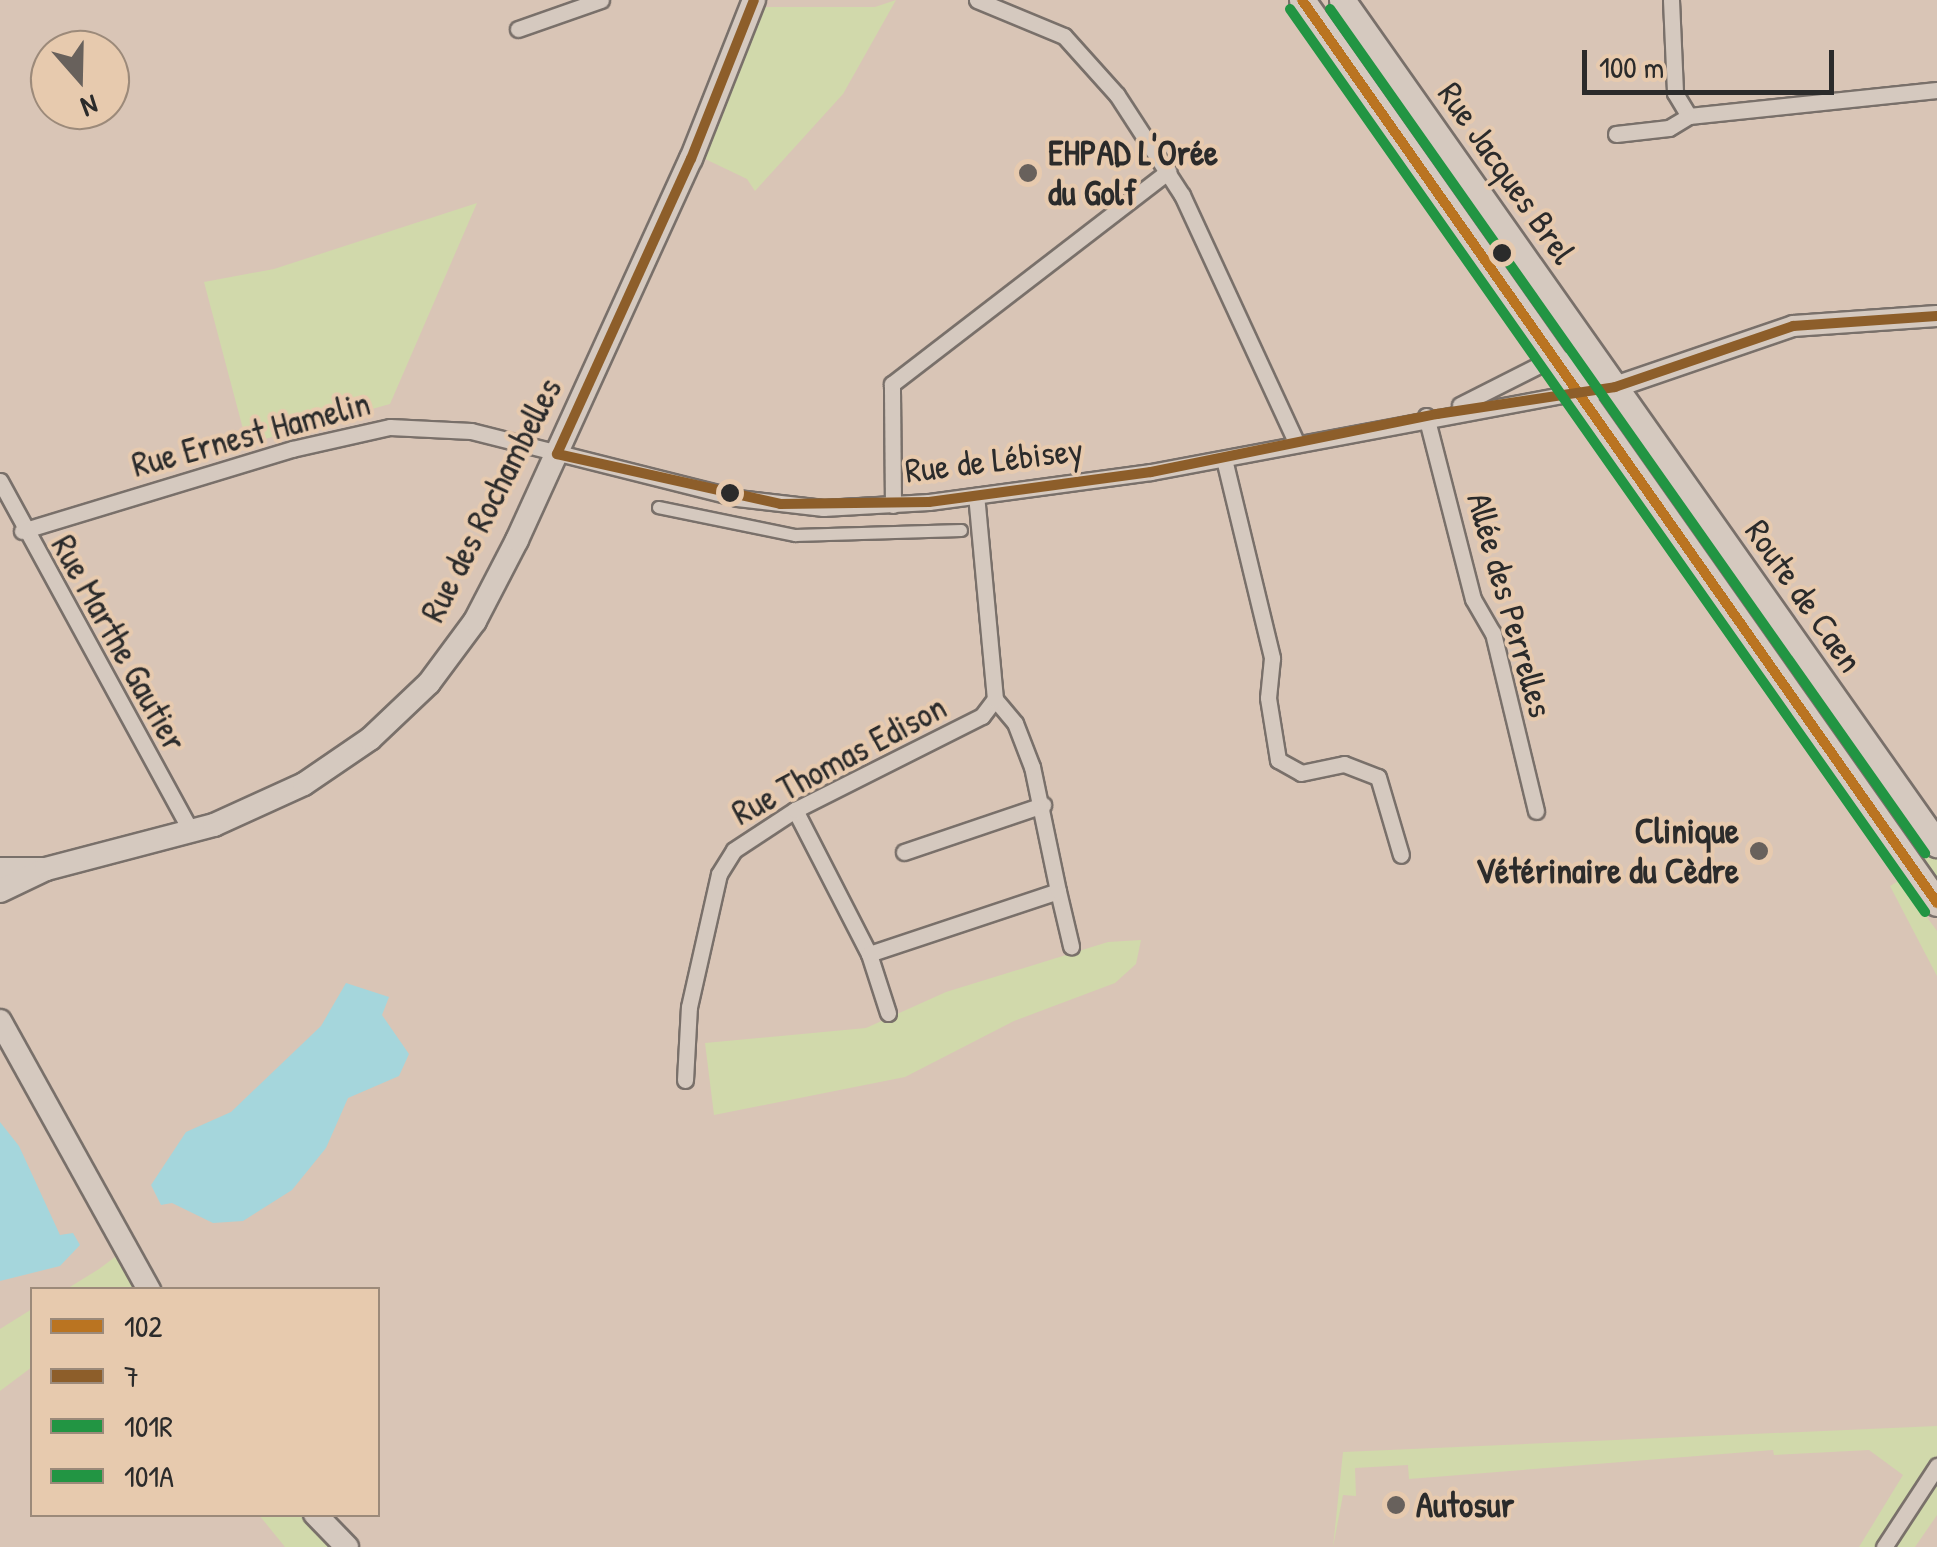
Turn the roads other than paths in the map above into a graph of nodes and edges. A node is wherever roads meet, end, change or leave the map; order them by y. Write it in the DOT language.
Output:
graph roads {
  1 [pos="602,0"];
  2 [pos="754,0"];
  3 [pos="980,0"];
  4 [pos="1302,0"];
  5 [pos="1342,0"];
  6 [pos="1671,0"];
  7 [pos="518,29"];
  8 [pos="1937,90"];
  9 [pos="1689,116"];
  10 [pos="1616,134"];
  11 [pos="1169,171"];
  12 [pos="1932,320"];
  13 [pos="1553,358"];
  14 [pos="1622,385"];
  15 [pos="1577,392"];
  16 [pos="1432,415"];
  17 [pos="1297,444"];
  18 [pos="557,454"];
  19 [pos="1224,459"];
  20 [pos="0,481"];
  21 [pos="976,496"];
  22 [pos="893,504"];
  23 [pos="658,507"];
  24 [pos="22,530"];
  25 [pos="961,530"];
  26 [pos="995,699"];
  27 [pos="1043,805"];
  28 [pos="795,810"];
  29 [pos="1536,812"];
  30 [pos="192,832"];
  31 [pos="1937,844"];
  32 [pos="904,852"];
  33 [pos="1401,855"];
  34 [pos="0,869"];
  35 [pos="46,869"];
  36 [pos="0,890"];
  37 [pos="1058,891"];
  38 [pos="1937,903"];
  39 [pos="1071,946"];
  40 [pos="869,954"];
  41 [pos="888,1013"];
  42 [pos="0,1021"];
  43 [pos="685,1080"];
  44 [pos="146,1287"];
  45 [pos="1937,1466"];
  46 [pos="318,1517"];
  47 [pos="347,1547"];
  48 [pos="1884,1547"];
  1 -- 7 [label="street"];
  2 -- 18 [label="main road, Rue des Rochambelles"];
  3 -- 11 [label="street"];
  4 -- 13 [label="main road, Rue Jacques Brel"];
  5 -- 14 [label="main road, Rue Jacques Brel"];
  6 -- 9 [label="street"];
  8 -- 9 [label="street"];
  9 -- 10 [label="street"];
  11 -- 17 [label="street"];
  11 -- 22 [label="street"];
  12 -- 14 [label="street, Rue de Lébisey"];
  13 -- 14 [label="street"];
  13 -- 15 [label="main road, Rue Jacques Brel"];
  13 -- 16 [label="street, Rue de Lébisey"];
  14 -- 15 [label="street, Rue de Lébisey"];
  14 -- 31 [label="main road, Route de Caen"];
  15 -- 16 [label="street, Rue de Lébisey"];
  15 -- 38 [label="main road, Route de Caen"];
  16 -- 17 [label="street, Rue de Lébisey"];
  16 -- 29 [label="street, Allée des Perrelles"];
  17 -- 19 [label="street, Rue de Lébisey"];
  18 -- 22 [label="street, Rue de Lébisey"];
  18 -- 24 [label="street, Rue Ernest Hamelin"];
  18 -- 30 [label="main road, Rue des Rochambelles"];
  19 -- 21 [label="street, Rue de Lébisey"];
  19 -- 33 [label="street"];
  20 -- 24 [label="street, Rue Marthe Gautier"];
  21 -- 22 [label="street, Rue de Lébisey"];
  21 -- 26 [label="street, Rue Thomas Edison"];
  23 -- 25 [label="street"];
  24 -- 30 [label="street, Rue Marthe Gautier"];
  26 -- 27 [label="street"];
  26 -- 28 [label="street, Rue Thomas Edison"];
  27 -- 32 [label="street"];
  27 -- 37 [label="street"];
  28 -- 40 [label="street"];
  28 -- 43 [label="street, Rue Thomas Edison"];
  30 -- 35 [label="main road, Rue des Rochambelles"];
  34 -- 35 [label="main road, Rue des Rochambelles"];
  35 -- 36 [label="main road, Rue des Rochambelles"];
  37 -- 39 [label="street"];
  37 -- 40 [label="street"];
  40 -- 41 [label="street"];
  42 -- 44 [label="main road"];
  45 -- 48 [label="street"];
  46 -- 47 [label="main road"];
}
